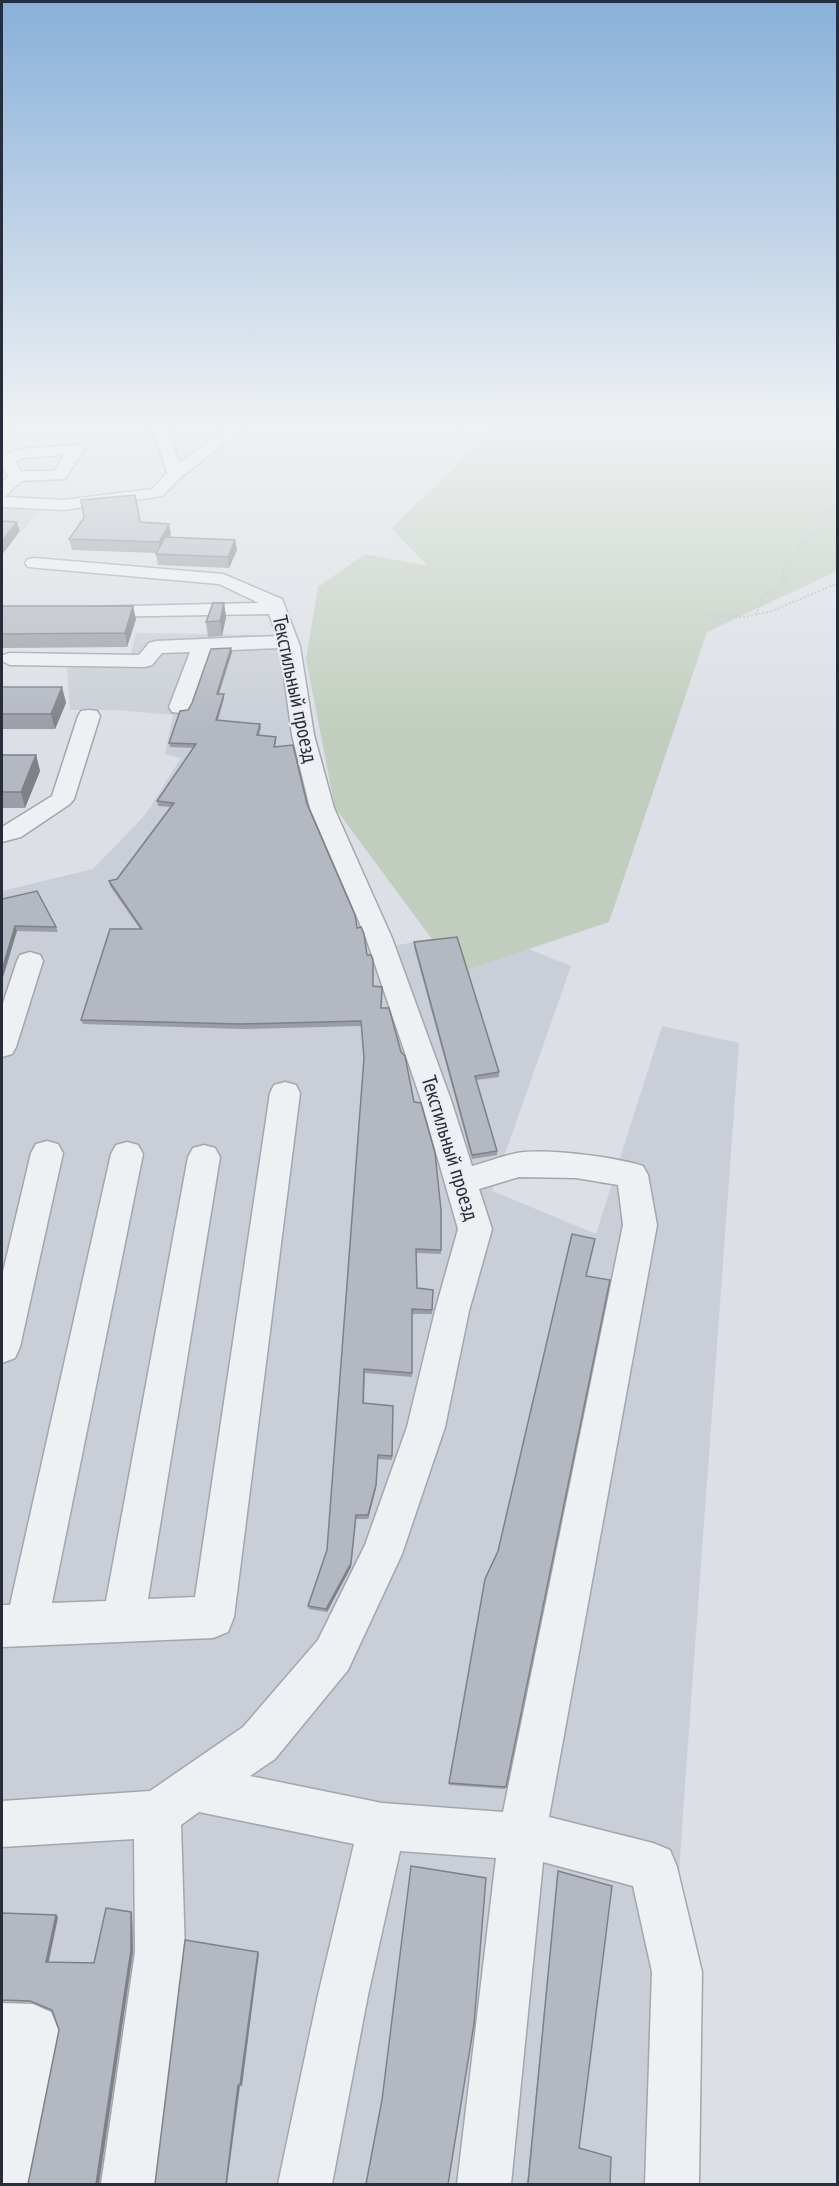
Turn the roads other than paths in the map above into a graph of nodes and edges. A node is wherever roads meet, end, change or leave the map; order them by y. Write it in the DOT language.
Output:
graph roads {
  1 [pos="34,562"];
  2 [pos="277,608"];
  3 [pos="73,611"];
  4 [pos="288,642"];
  5 [pos="202,645"];
  6 [pos="10,659"];
  7 [pos="180,707"];
  8 [pos="89,716"];
  9 [pos="2,835"];
  10 [pos="30,961"];
  11 [pos="2,1047"];
  12 [pos="285,1093"];
  13 [pos="47,1153"];
  14 [pos="127,1154"];
  15 [pos="204,1156"];
  16 [pos="461,1182"];
  17 [pos="2,1347"];
  18 [pos="123,1621"];
  19 [pos="14,1626"];
  20 [pos="176,1801"];
  21 [pos="2,1824"];
  22 [pos="382,1826"];
  23 [pos="522,1836"];
  24 [pos="2,2029"];
  25 [pos="2,2184"];
  26 [pos="128,2184"];
  27 [pos="305,2184"];
  28 [pos="484,2184"];
  29 [pos="672,2184"];
  1 -- 2 [label="street, Текстильный проезд"];
  2 -- 3 [label="street"];
  2 -- 4 [label="street, Текстильный проезд"];
  4 -- 5 [label="street"];
  4 -- 16 [label="street, Текстильный проезд"];
  5 -- 6 [label="street"];
  5 -- 7 [label="street"];
  8 -- 9 [label="street"];
  10 -- 11 [label="street"];
  12 -- 18 [label="street"];
  13 -- 17 [label="street"];
  14 -- 19 [label="street"];
  15 -- 18 [label="street"];
  16 -- 20 [label="street, Текстильный проезд"];
  16 -- 23 [label="street"];
  18 -- 19 [label="street"];
  20 -- 21 [label="street"];
  20 -- 22 [label="street"];
  20 -- 26 [label="street"];
  22 -- 23 [label="street"];
  22 -- 27 [label="street"];
  23 -- 28 [label="street"];
  23 -- 29 [label="street"];
  24 -- 25 [label="street"];
}
